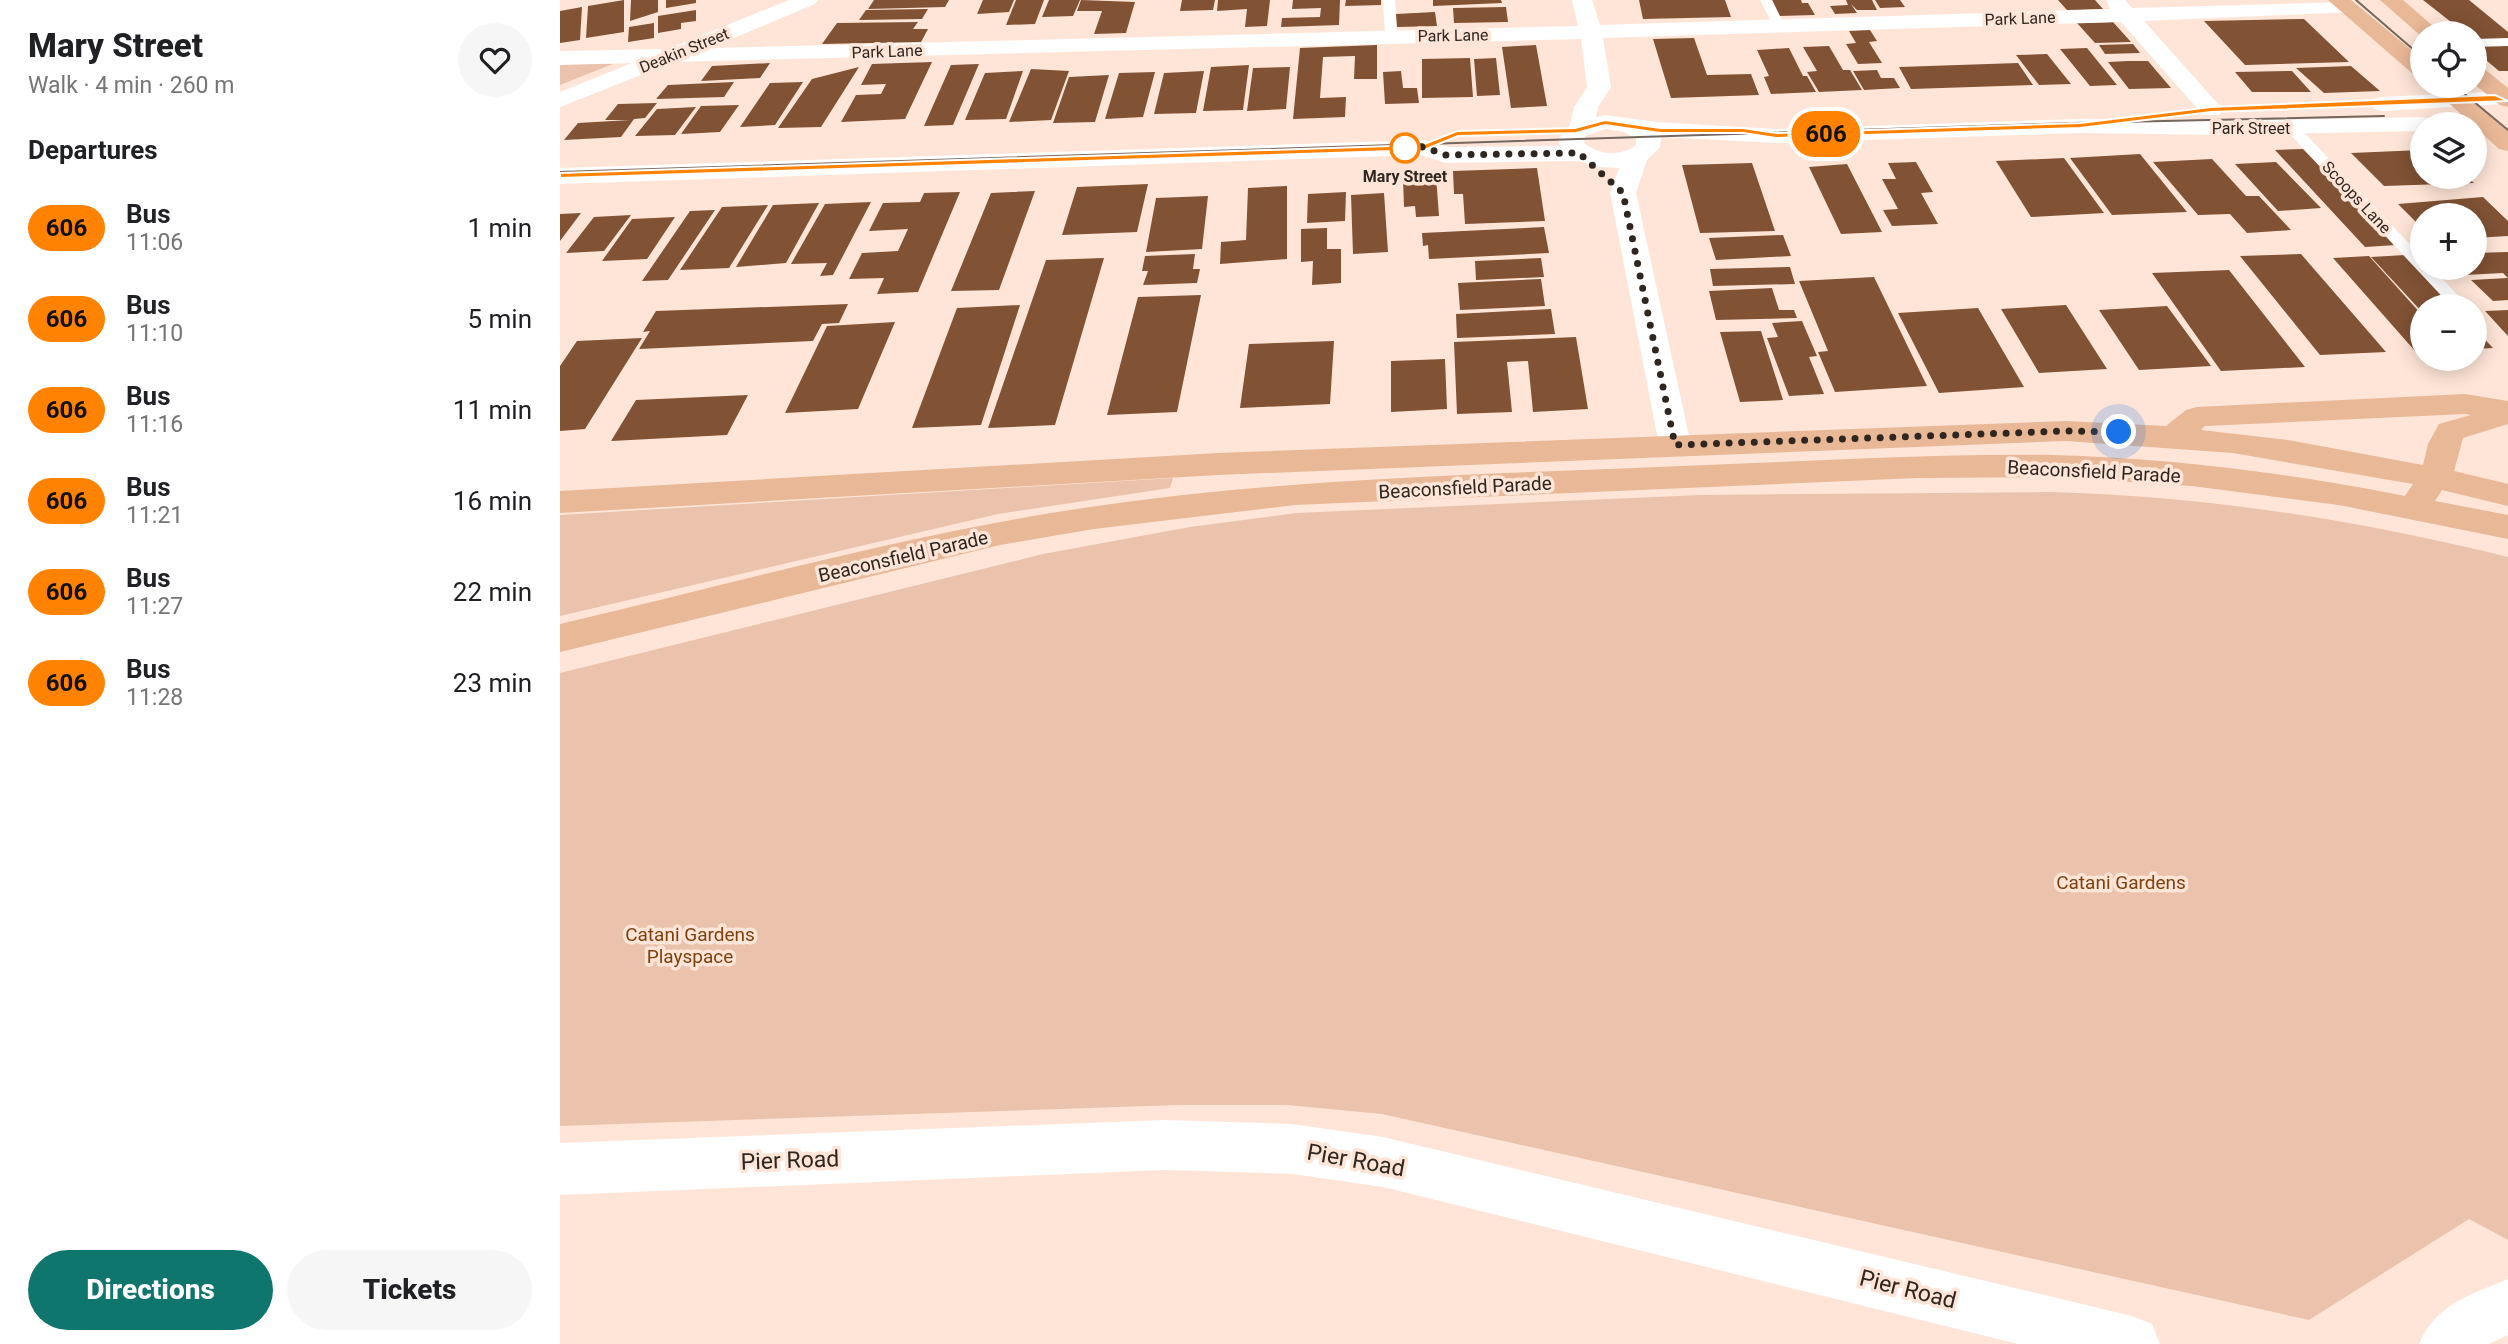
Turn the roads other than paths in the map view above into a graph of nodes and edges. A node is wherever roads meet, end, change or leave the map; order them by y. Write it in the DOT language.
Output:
graph roads {
  1 [pos="808,0"];
  2 [pos="1389,0"];
  3 [pos="1582,0"];
  4 [pos="1766,0"];
  5 [pos="2390,0"];
  6 [pos="2342,4"];
  7 [pos="2120,7"];
  8 [pos="2415,21"];
  9 [pos="1779,26"];
  10 [pos="1591,32"];
  11 [pos="1391,37"];
  12 [pos="2508,42"];
  13 [pos="2487,43"];
  14 [pos="666,57"];
  15 [pos="560,58"];
  16 [pos="2410,60"];
  17 [pos="2487,85"];
  18 [pos="1599,87"];
  19 [pos="2410,96"];
  20 [pos="2455,98"];
  21 [pos="2471,98"];
  22 [pos="560,100"];
  23 [pos="2507,106"];
  24 [pos="2211,110"];
  25 [pos="2471,112"];
  26 [pos="2487,118"];
  27 [pos="2410,124"];
  28 [pos="2080,126"];
  29 [pos="2487,126"];
  30 [pos="2292,128"];
  31 [pos="1637,140"];
  32 [pos="1581,142"];
  33 [pos="2508,145"];
  34 [pos="560,176"];
  35 [pos="1623,193"];
  36 [pos="2410,253"];
  37 [pos="2435,280"];
  38 [pos="2449,294"];
  39 [pos="2403,407"];
  40 [pos="2508,412"];
  41 [pos="2173,436"];
  42 [pos="1675,445"];
  43 [pos="2372,466"];
  44 [pos="2435,478"];
  45 [pos="2508,495"];
  46 [pos="2382,500"];
  47 [pos="560,502"];
  48 [pos="2415,507"];
  49 [pos="2508,527"];
  50 [pos="560,638"];
  51 [pos="560,1169"];
  52 [pos="2508,1307"];
  53 [pos="2132,1344"];
  54 [pos="2447,1344"];
  1 -- 14 [label="street, Deakin Street"];
  2 -- 11 [label="lane"];
  3 -- 10 [label="street"];
  4 -- 9 [label="lane"];
  5 -- 8 [label="main road"];
  6 -- 7 [label="street, Park Lane"];
  6 -- 16 [label="main road"];
  7 -- 9 [label="street, Park Lane"];
  7 -- 24 [label="street"];
  9 -- 10 [label="street, Park Lane"];
  10 -- 11 [label="street, Park Lane"];
  10 -- 18 [label="street"];
  11 -- 14 [label="street, Park Lane"];
  12 -- 13 [label="lane"];
  14 -- 15 [label="street, Park Lane"];
  14 -- 22 [label="street, Deakin Street"];
  17 -- 23 [label="main road"];
  18 -- 31 [label="street"];
  18 -- 32 [label="street"];
  19 -- 24 [label="street, Park Street"];
  20 -- 25 [label="main road"];
  21 -- 23 [label="street, Park Street"];
  23 -- 26 [label="street, Park Street"];
  24 -- 28 [label="street, Park Street"];
  27 -- 30 [label="street, Park Street"];
  28 -- 30 [label="street, Park Street"];
  28 -- 31 [label="street, Park Street"];
  29 -- 33 [label="main road"];
  30 -- 36 [label="lane, Scoops Lane"];
  31 -- 32 [label="street"];
  31 -- 32 [label="street"];
  31 -- 35 [label="street"];
  32 -- 34 [label="street"];
  32 -- 35 [label="street"];
  35 -- 42 [label="street"];
  37 -- 38 [label="lane, Scoops Lane"];
  39 -- 40 [label="main road, Beaconsfield Parade"];
  39 -- 41 [label="main road, Beaconsfield Parade"];
  39 -- 43 [label="main road, Beaconsfield Parade"];
  40 -- 44 [label="main road, Beaconsfield Parade"];
  41 -- 42 [label="main road, Beaconsfield Parade"];
  41 -- 43 [label="main road, Beaconsfield Parade"];
  42 -- 47 [label="main road, Beaconsfield Parade"];
  43 -- 44 [label="main road, Beaconsfield Parade"];
  43 -- 46 [label="main road, Beaconsfield Parade"];
  44 -- 45 [label="main road, Beaconsfield Parade"];
  44 -- 48 [label="main road, Beaconsfield Parade"];
  46 -- 48 [label="main road, Beaconsfield Parade"];
  46 -- 50 [label="main road, Beaconsfield Parade"];
  48 -- 49 [label="main road, Beaconsfield Parade"];
  51 -- 53 [label="street, Pier Road"];
  52 -- 54 [label="street"];
}
